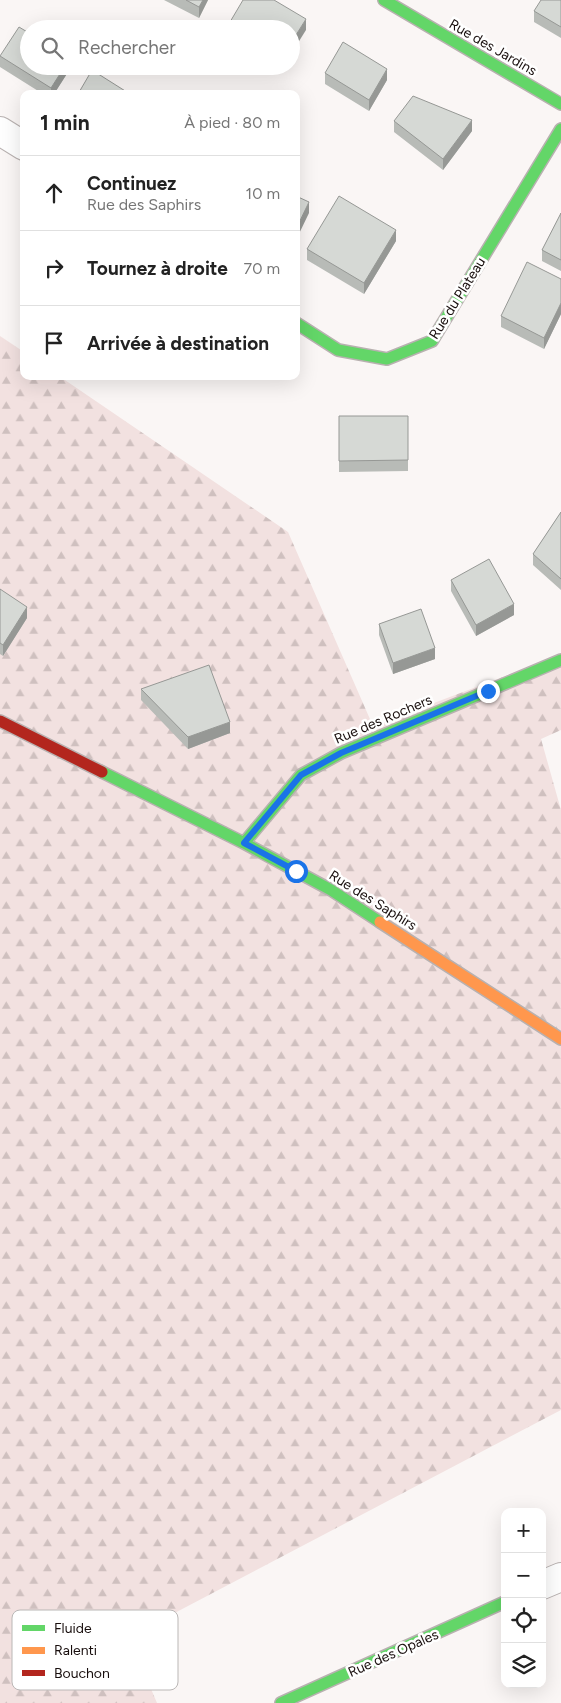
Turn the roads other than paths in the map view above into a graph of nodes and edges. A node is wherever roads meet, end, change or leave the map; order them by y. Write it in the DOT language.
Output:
graph roads {
  1 [pos="384,0"];
  2 [pos="561,104"];
  3 [pos="561,129"];
  4 [pos="0,131"];
  5 [pos="20,144"];
  6 [pos="300,326"];
  7 [pos="561,660"];
  8 [pos="0,721"];
  9 [pos="244,843"];
  10 [pos="561,1039"];
  11 [pos="561,1577"];
  12 [pos="546,1583"];
  13 [pos="501,1604"];
  14 [pos="282,1703"];
  1 -- 2 [label="street, Rue des Jardins"];
  3 -- 6 [label="street, Rue du Plateau"];
  4 -- 5 [label="street"];
  7 -- 9 [label="street, Rue des Rochers"];
  8 -- 9 [label="street, Rue des Saphirs"];
  9 -- 10 [label="street, Rue des Saphirs"];
  11 -- 12 [label="street"];
  13 -- 14 [label="street, Rue des Opales"];
}
